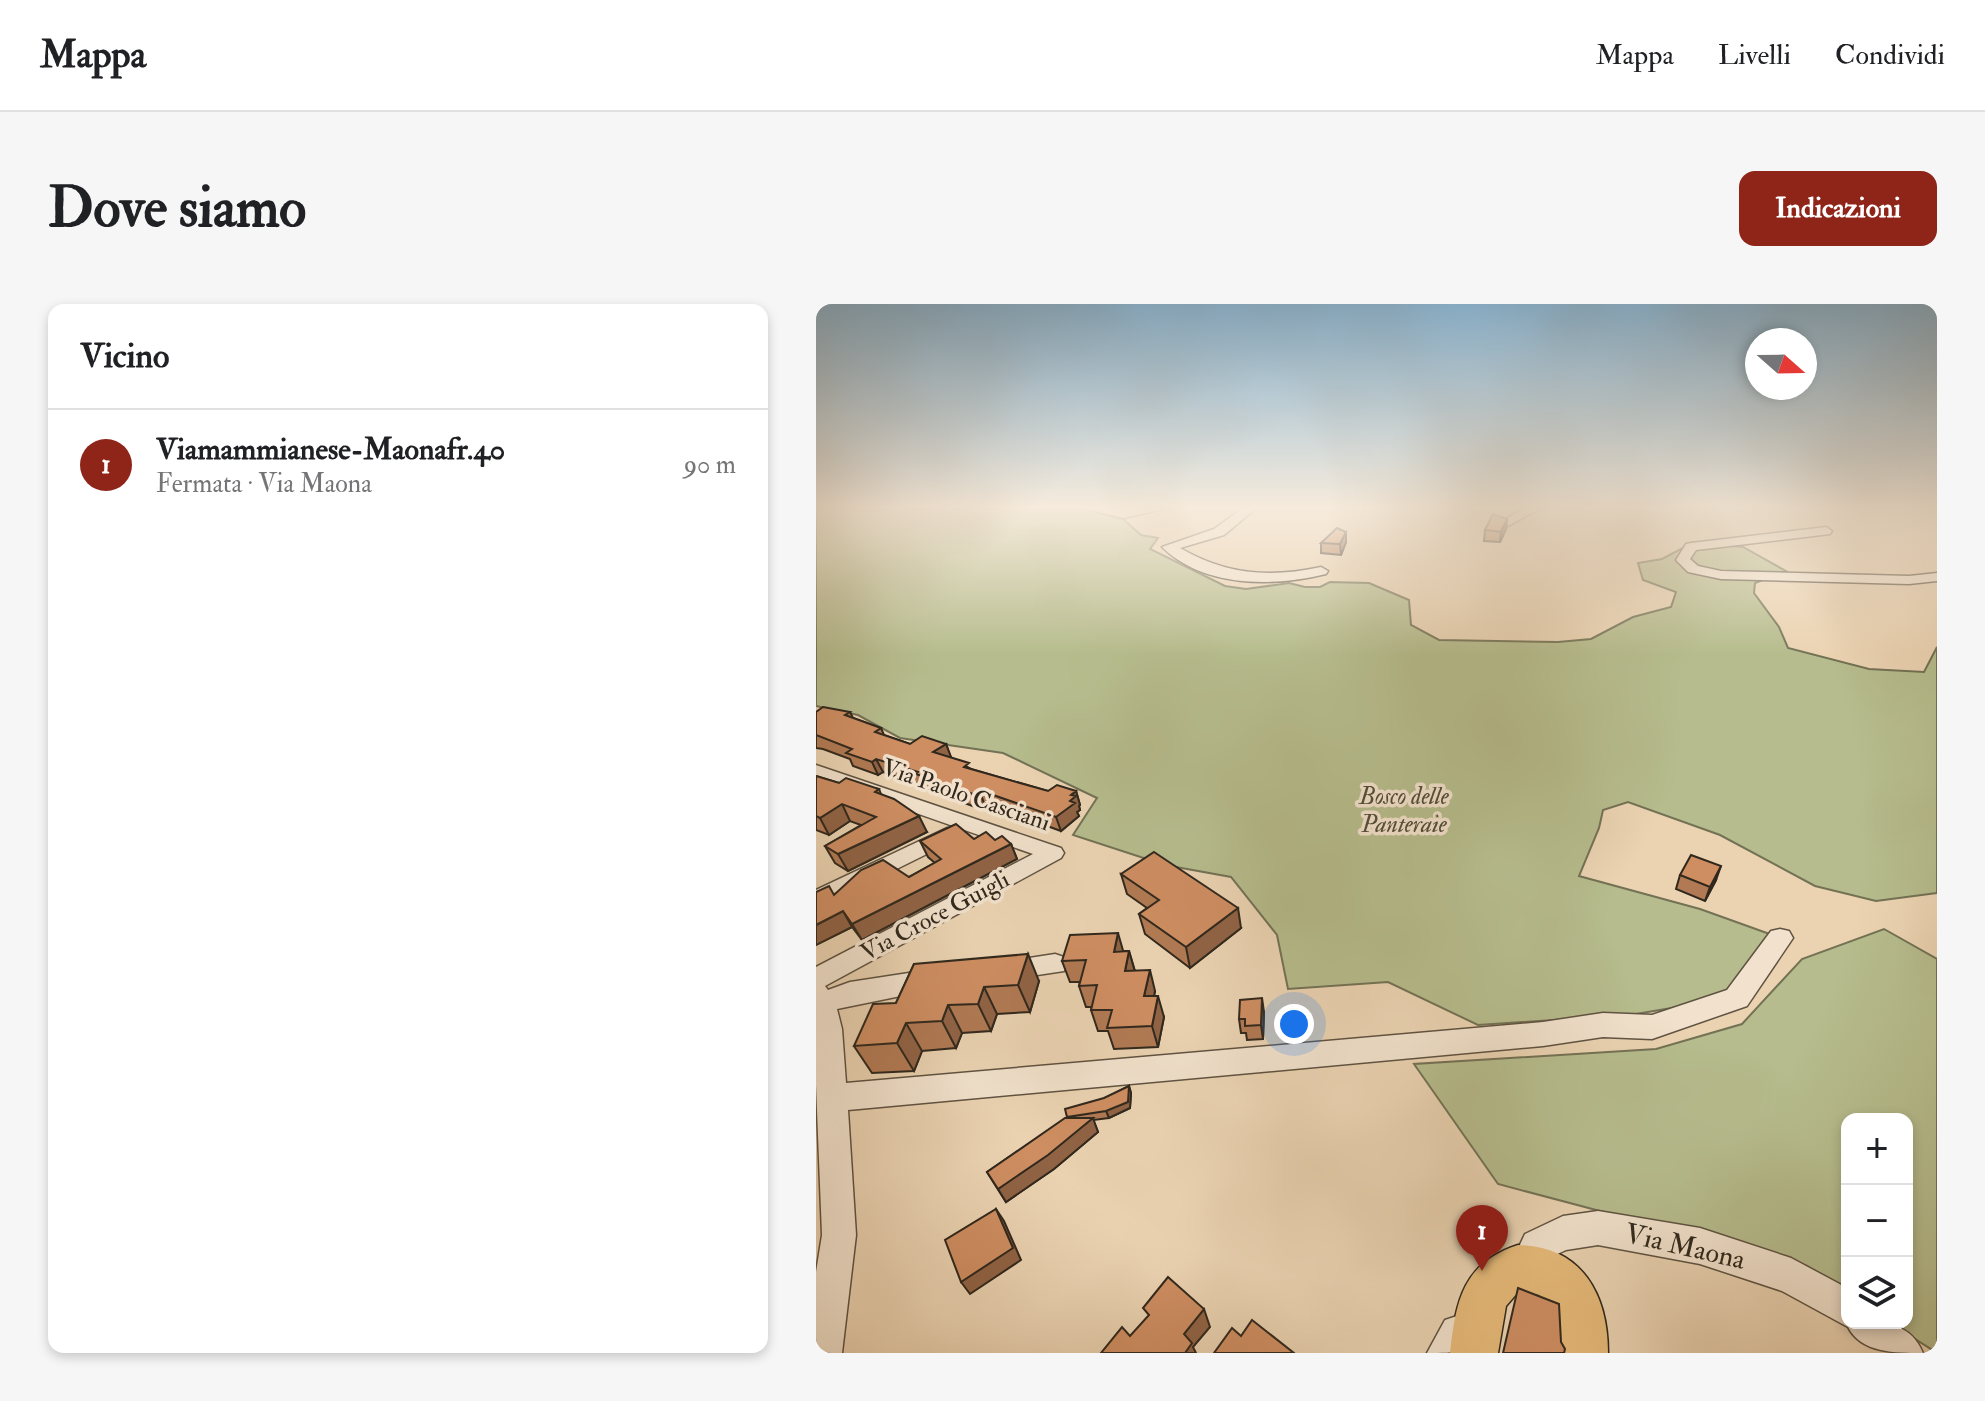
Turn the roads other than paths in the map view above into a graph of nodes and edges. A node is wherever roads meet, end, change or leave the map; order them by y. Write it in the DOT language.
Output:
graph roads {
  1 [pos="1186,558"];
  2 [pos="1684,558"];
  3 [pos="1321,571"];
  4 [pos="1937,577"];
  5 [pos="816,771"];
  6 [pos="968,824"];
  7 [pos="1053,853"];
  8 [pos="816,900"];
  9 [pos="1780,938"];
  10 [pos="1055,964"];
  11 [pos="818,992"];
  12 [pos="832,1101"];
  13 [pos="1528,1266"];
  14 [pos="1841,1305"];
  15 [pos="1873,1329"];
  16 [pos="1465,1345"];
  17 [pos="823,1353"];
  18 [pos="1584,1353"];
  19 [pos="1904,1353"];
  1 -- 3 [label="street"];
  2 -- 4 [label="street"];
  5 -- 6 [label="street, Via Paolo Casciani"];
  6 -- 7 [label="street, Via Paolo Casciani"];
  6 -- 8 [label="street"];
  7 -- 11 [label="street, Via Croce Guigli"];
  9 -- 12 [label="street"];
  10 -- 11 [label="street"];
  11 -- 12 [label="street"];
  12 -- 17 [label="street"];
  13 -- 14 [label="street, Via Maona"];
  13 -- 16 [label="main road, Via Maona"];
  13 -- 18 [label="main road"];
  15 -- 19 [label="street"];
}
